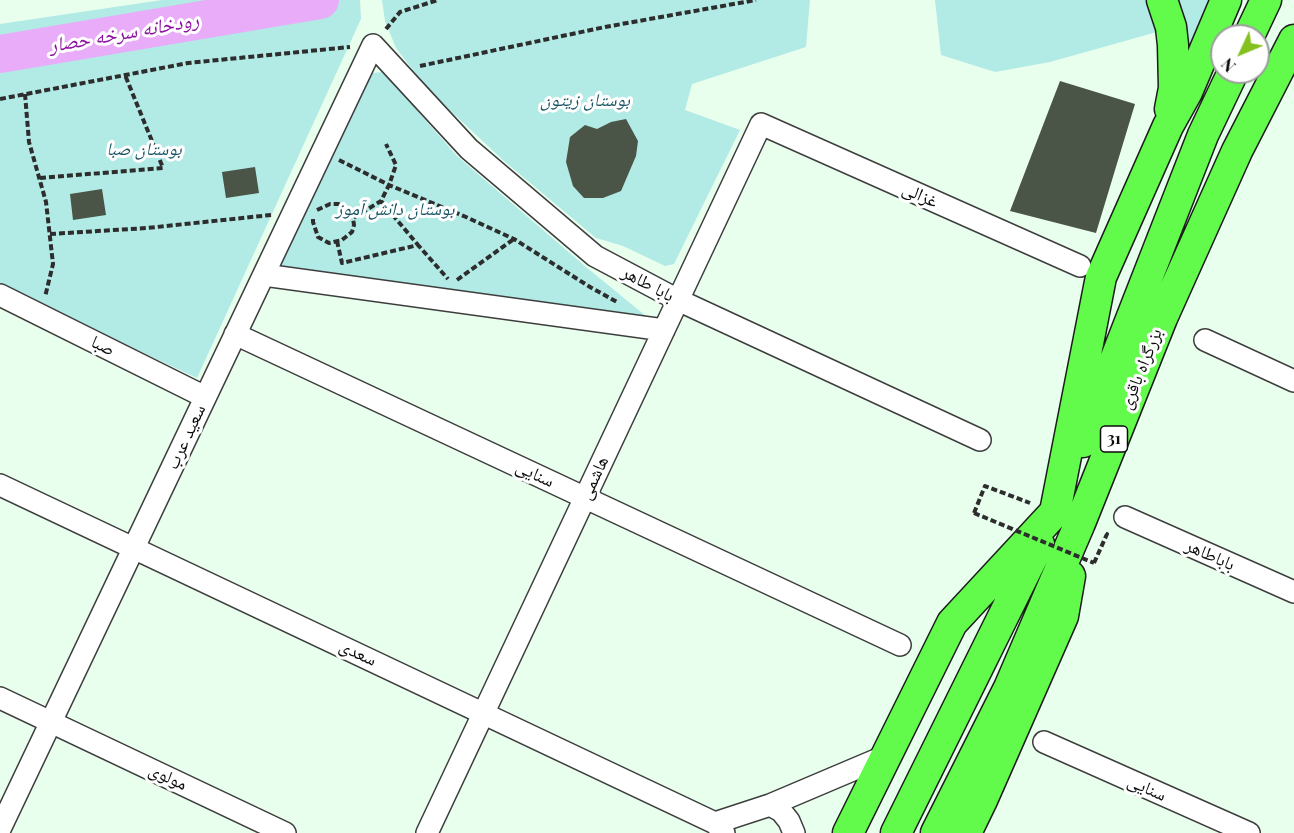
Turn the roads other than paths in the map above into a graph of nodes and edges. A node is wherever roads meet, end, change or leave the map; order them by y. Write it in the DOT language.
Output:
graph roads {
  1 [pos="1162,0"];
  2 [pos="1226,0"];
  3 [pos="1266,0"];
  4 [pos="1255,24"];
  5 [pos="1294,39"];
  6 [pos="373,45"];
  7 [pos="1227,84"];
  8 [pos="761,124"];
  9 [pos="1168,126"];
  10 [pos="1080,266"];
  11 [pos="264,275"];
  12 [pos="0,295"];
  13 [pos="678,300"];
  14 [pos="664,330"];
  15 [pos="235,334"];
  16 [pos="1205,340"];
  17 [pos="1294,381"];
  18 [pos="205,397"];
  19 [pos="980,440"];
  20 [pos="0,485"];
  21 [pos="585,498"];
  22 [pos="1125,517"];
  23 [pos="1081,523"];
  24 [pos="134,548"];
  25 [pos="1294,592"];
  26 [pos="900,645"];
  27 [pos="0,698"];
  28 [pos="483,713"];
  29 [pos="51,722"];
  30 [pos="1044,742"];
  31 [pos="888,754"];
  32 [pos="770,805"];
  33 [pos="720,828"];
  34 [pos="0,829"];
  35 [pos="285,833"];
  36 [pos="427,833"];
  37 [pos="794,833"];
  38 [pos="848,833"];
  39 [pos="896,833"];
  40 [pos="936,833"];
  41 [pos="966,833"];
  42 [pos="1249,833"];
  1 -- 9 [label="highway"];
  2 -- 9 [label="highway"];
  3 -- 4 [label="highway"];
  5 -- 23 [label="highway, بزرگراه باقری / 31"];
  6 -- 11 [label="street, سعید عرب"];
  6 -- 13 [label="street, بابا طاهر"];
  7 -- 23 [label="highway, بزرگراه باقری / 31"];
  8 -- 10 [label="street, غزالی"];
  8 -- 13 [label="street, هاشمی"];
  9 -- 23 [label="highway"];
  11 -- 14 [label="street"];
  11 -- 15 [label="street, سعید عرب"];
  12 -- 18 [label="street, صبا"];
  13 -- 14 [label="street, هاشمی"];
  13 -- 19 [label="street, بابا طاهر"];
  14 -- 21 [label="street, هاشمی"];
  15 -- 18 [label="street, سعید عرب"];
  15 -- 21 [label="street, سنایی"];
  16 -- 17 [label="street"];
  18 -- 24 [label="street, سعید عرب"];
  20 -- 24 [label="street, سعدی"];
  21 -- 26 [label="street, سنایی"];
  21 -- 28 [label="street, هاشمی"];
  22 -- 25 [label="street, باباطاهر"];
  23 -- 31 [label="highway"];
  23 -- 39 [label="highway, بزرگراه باقری / 31"];
  23 -- 40 [label="highway, بزرگراه باقری / 31"];
  23 -- 41 [label="highway"];
  24 -- 28 [label="street, سعدی"];
  24 -- 29 [label="street, سعید عرب"];
  27 -- 29 [label="street, مولوی"];
  28 -- 33 [label="street, سعدی"];
  28 -- 36 [label="street, هاشمی"];
  29 -- 34 [label="street, سعید عرب"];
  29 -- 35 [label="street, مولوی"];
  30 -- 42 [label="street, سنایی"];
  31 -- 32 [label="street"];
  31 -- 38 [label="highway"];
  32 -- 33 [label="street"];
  32 -- 37 [label="street"];
}
